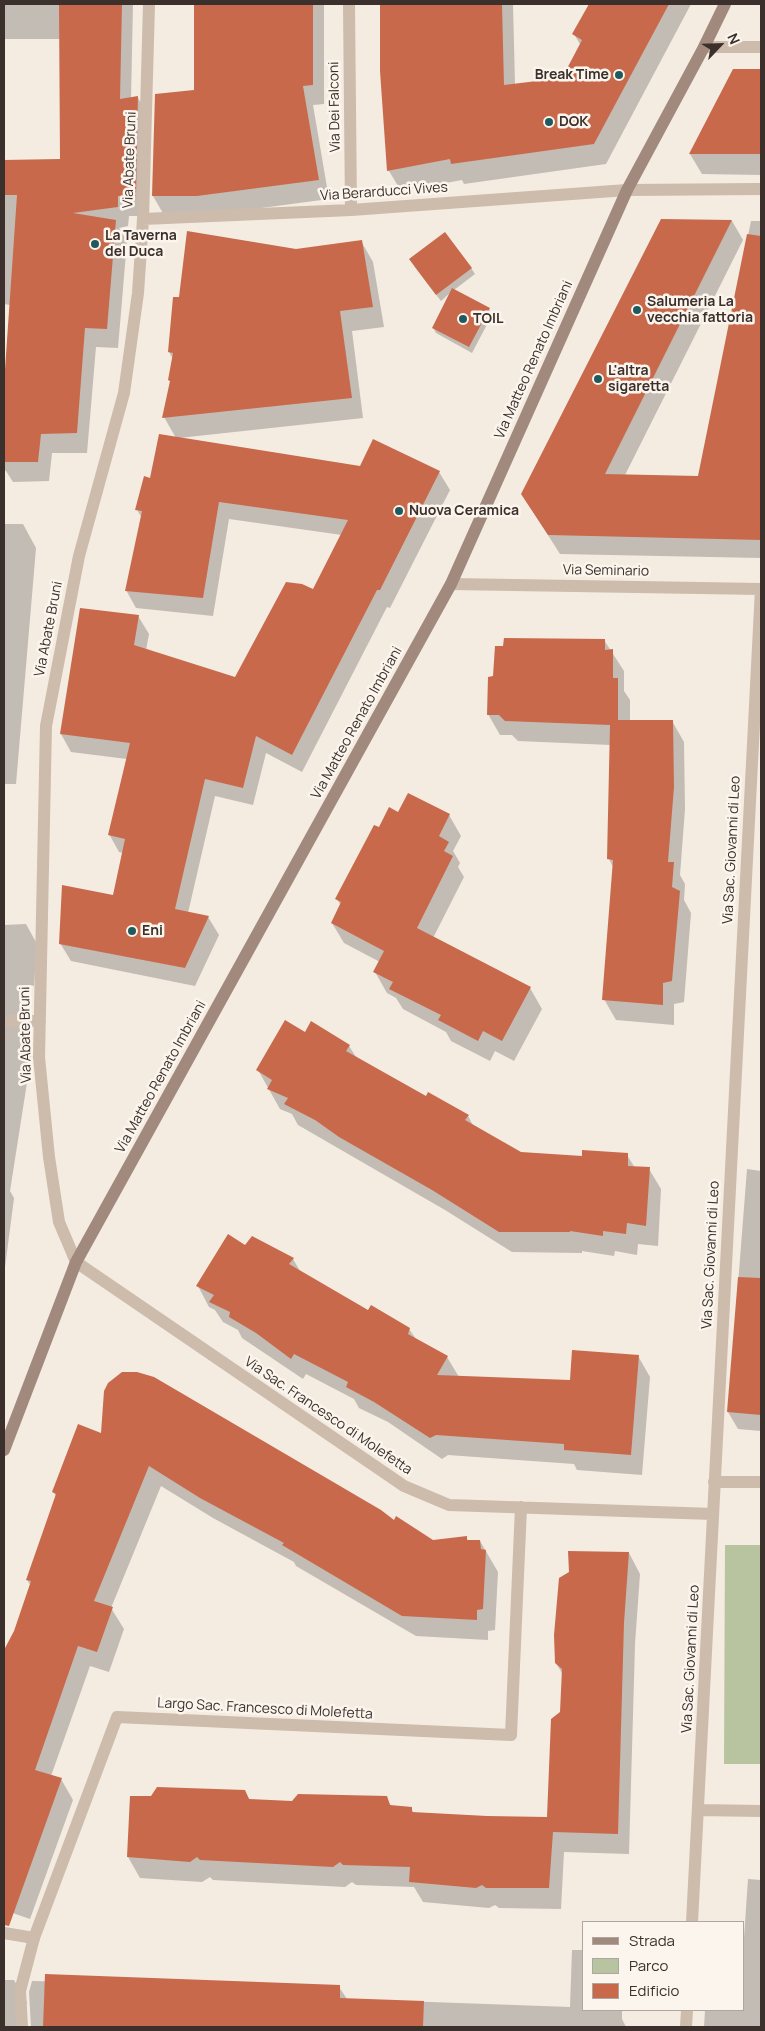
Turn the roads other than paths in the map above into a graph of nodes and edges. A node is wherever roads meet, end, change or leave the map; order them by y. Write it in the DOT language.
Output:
graph roads {
  1 [pos="149,4"];
  2 [pos="349,4"];
  3 [pos="725,4"];
  4 [pos="704,47"];
  5 [pos="761,47"];
  6 [pos="761,189"];
  7 [pos="626,190"];
  8 [pos="351,210"];
  9 [pos="143,219"];
  10 [pos="451,584"];
  11 [pos="761,589"];
  12 [pos="40,1021"];
  13 [pos="4,1022"];
  14 [pos="76,1262"];
  15 [pos="4,1450"];
  16 [pos="714,1482"];
  17 [pos="761,1482"];
  18 [pos="521,1507"];
  19 [pos="713,1514"];
  20 [pos="698,1810"];
  21 [pos="761,1811"];
  22 [pos="692,1921"];
  23 [pos="4,1933"];
  24 [pos="34,1938"];
  25 [pos="687,2011"];
  26 [pos="22,2027"];
  27 [pos="686,2027"];
  1 -- 9 [label="street, Via Abate Bruni"];
  2 -- 8 [label="street, Via Dei Falconi"];
  3 -- 4 [label="street, Via Matteo Renato Imbriani"];
  4 -- 5 [label="street"];
  4 -- 7 [label="street, Via Matteo Renato Imbriani"];
  6 -- 7 [label="street, Via Berarducci Vives"];
  7 -- 8 [label="street, Via Berarducci Vives"];
  7 -- 10 [label="street, Via Matteo Renato Imbriani"];
  8 -- 9 [label="street, Via Berarducci Vives"];
  9 -- 12 [label="street, Via Abate Bruni"];
  10 -- 11 [label="street, Via Seminario"];
  10 -- 14 [label="street, Via Matteo Renato Imbriani"];
  11 -- 16 [label="street, Via Sac. Giovanni di Leo"];
  12 -- 13 [label="street"];
  12 -- 14 [label="street, Via Abate Bruni"];
  14 -- 15 [label="street, Via Matteo Renato Imbriani"];
  14 -- 18 [label="street, Via Sac. Francesco di Molefetta"];
  16 -- 17 [label="street"];
  16 -- 19 [label="street, Via Sac. Giovanni di Leo"];
  18 -- 19 [label="street, Via Sac. Francesco di Molefetta"];
  18 -- 24 [label="street, Largo Sac. Francesco di Molefetta"];
  19 -- 20 [label="street, Via Sac. Giovanni di Leo"];
  20 -- 21 [label="street"];
  20 -- 22 [label="street, Via Sac. Giovanni di Leo"];
  23 -- 24 [label="street"];
  24 -- 26 [label="street, Largo Sac. Francesco di Molefetta"];
  25 -- 27 [label="street"];
}
